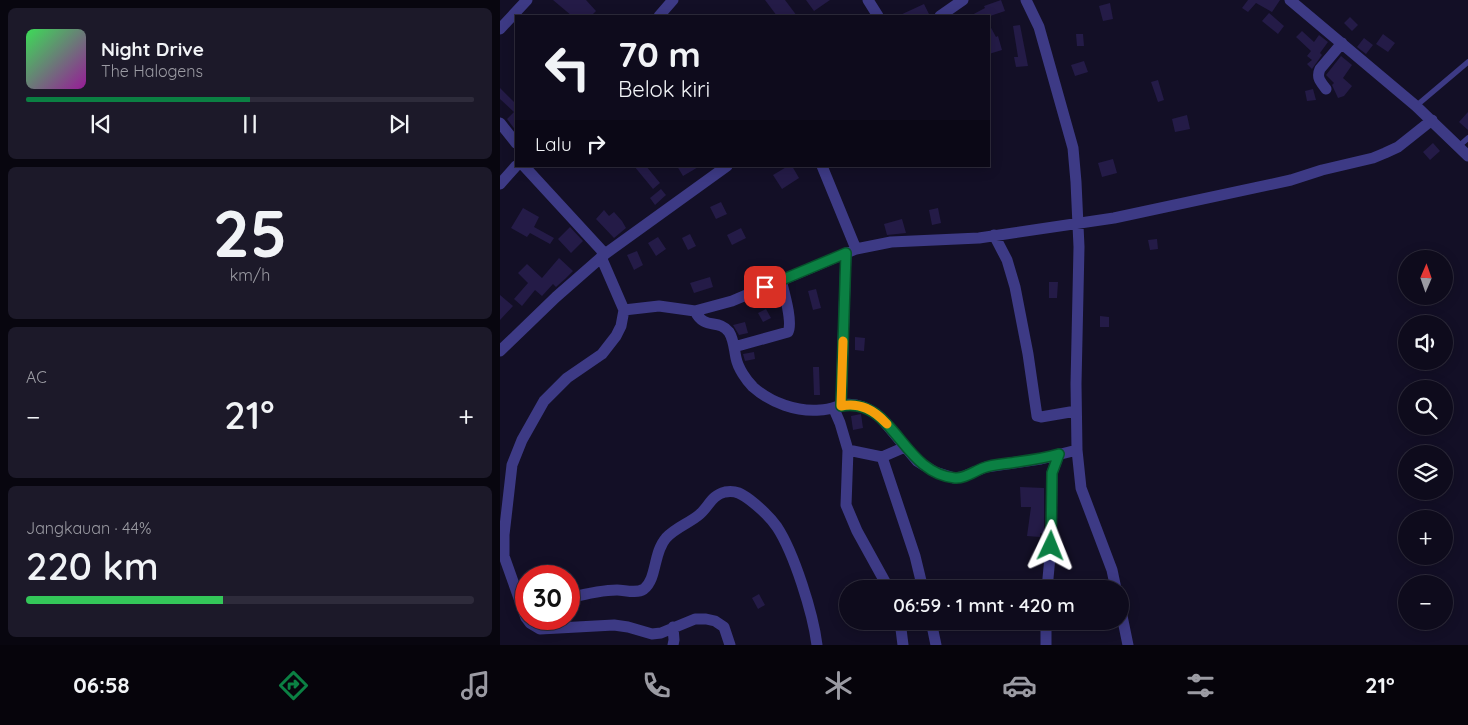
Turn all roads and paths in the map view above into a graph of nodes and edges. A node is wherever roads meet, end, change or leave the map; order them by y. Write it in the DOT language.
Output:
graph roads {
  1 [pos="527,0"];
  2 [pos="674,0"];
  3 [pos="868,0"];
  4 [pos="962,0"];
  5 [pos="1026,0"];
  6 [pos="1290,0"];
  7 [pos="660,15"];
  8 [pos="877,15"];
  9 [pos="941,15"];
  10 [pos="500,29"];
  11 [pos="1342,43"];
  12 [pos="1468,62"];
  13 [pos="1326,88"];
  14 [pos="1416,106"];
  15 [pos="1432,120"];
  16 [pos="500,123"];
  17 [pos="1468,138"];
  18 [pos="515,142"];
  19 [pos="1459,146"];
  20 [pos="1468,156"];
  21 [pos="515,167"];
  22 [pos="525,167"];
  23 [pos="726,167"];
  24 [pos="822,167"];
  25 [pos="500,184"];
  26 [pos="1078,222"];
  27 [pos="994,236"];
  28 [pos="851,251"];
  29 [pos="603,255"];
  30 [pos="781,280"];
  31 [pos="624,310"];
  32 [pos="695,312"];
  33 [pos="734,347"];
  34 [pos="500,351"];
  35 [pos="837,407"];
  36 [pos="1076,411"];
  37 [pos="905,447"];
  38 [pos="848,450"];
  39 [pos="1077,450"];
  40 [pos="1059,454"];
  41 [pos="882,458"];
  42 [pos="513,580"];
  43 [pos="885,580"];
  44 [pos="921,580"];
  45 [pos="1048,580"];
  46 [pos="1114,580"];
  47 [pos="515,585"];
  48 [pos="580,596"];
  49 [pos="580,626"];
  50 [pos="673,627"];
  51 [pos="901,630"];
  52 [pos="932,630"];
  53 [pos="1046,630"];
  54 [pos="1125,630"];
  55 [pos="673,645"];
  56 [pos="730,645"];
  57 [pos="817,645"];
  58 [pos="903,645"];
  59 [pos="936,645"];
  60 [pos="1046,645"];
  61 [pos="1128,645"];
  1 -- 10 [label="street"];
  2 -- 7 [label="street"];
  3 -- 8 [label="street"];
  4 -- 9 [label="street"];
  5 -- 26 [label="street"];
  6 -- 11 [label="street"];
  11 -- 13 [label="street"];
  11 -- 14 [label="street"];
  12 -- 14 [label="lane"];
  14 -- 15 [label="street"];
  15 -- 19 [label="street"];
  15 -- 26 [label="street"];
  16 -- 18 [label="street"];
  17 -- 19 [label="lane"];
  19 -- 20 [label="street"];
  21 -- 25 [label="street"];
  22 -- 29 [label="street"];
  23 -- 29 [label="street"];
  24 -- 28 [label="street"];
  26 -- 27 [label="street"];
  26 -- 36 [label="street"];
  27 -- 28 [label="street"];
  27 -- 36 [label="street"];
  28 -- 30 [label="street"];
  28 -- 35 [label="street"];
  29 -- 31 [label="street"];
  29 -- 34 [label="street"];
  30 -- 32 [label="street"];
  30 -- 33 [label="street"];
  31 -- 32 [label="street"];
  31 -- 42 [label="street"];
  32 -- 33 [label="street"];
  33 -- 35 [label="street"];
  35 -- 37 [label="street"];
  35 -- 38 [label="street"];
  36 -- 39 [label="street"];
  37 -- 40 [label="street"];
  37 -- 41 [label="street"];
  38 -- 41 [label="street"];
  38 -- 43 [label="street"];
  39 -- 40 [label="street"];
  39 -- 46 [label="street"];
  40 -- 45 [label="street"];
  41 -- 44 [label="street"];
  42 -- 47 [label="street"];
  48 -- 57 [label="street"];
  49 -- 50 [label="street"];
  50 -- 55 [label="street"];
  50 -- 56 [label="street"];
  51 -- 58 [label="street"];
  52 -- 59 [label="street"];
  53 -- 60 [label="street"];
  54 -- 61 [label="street"];
}
